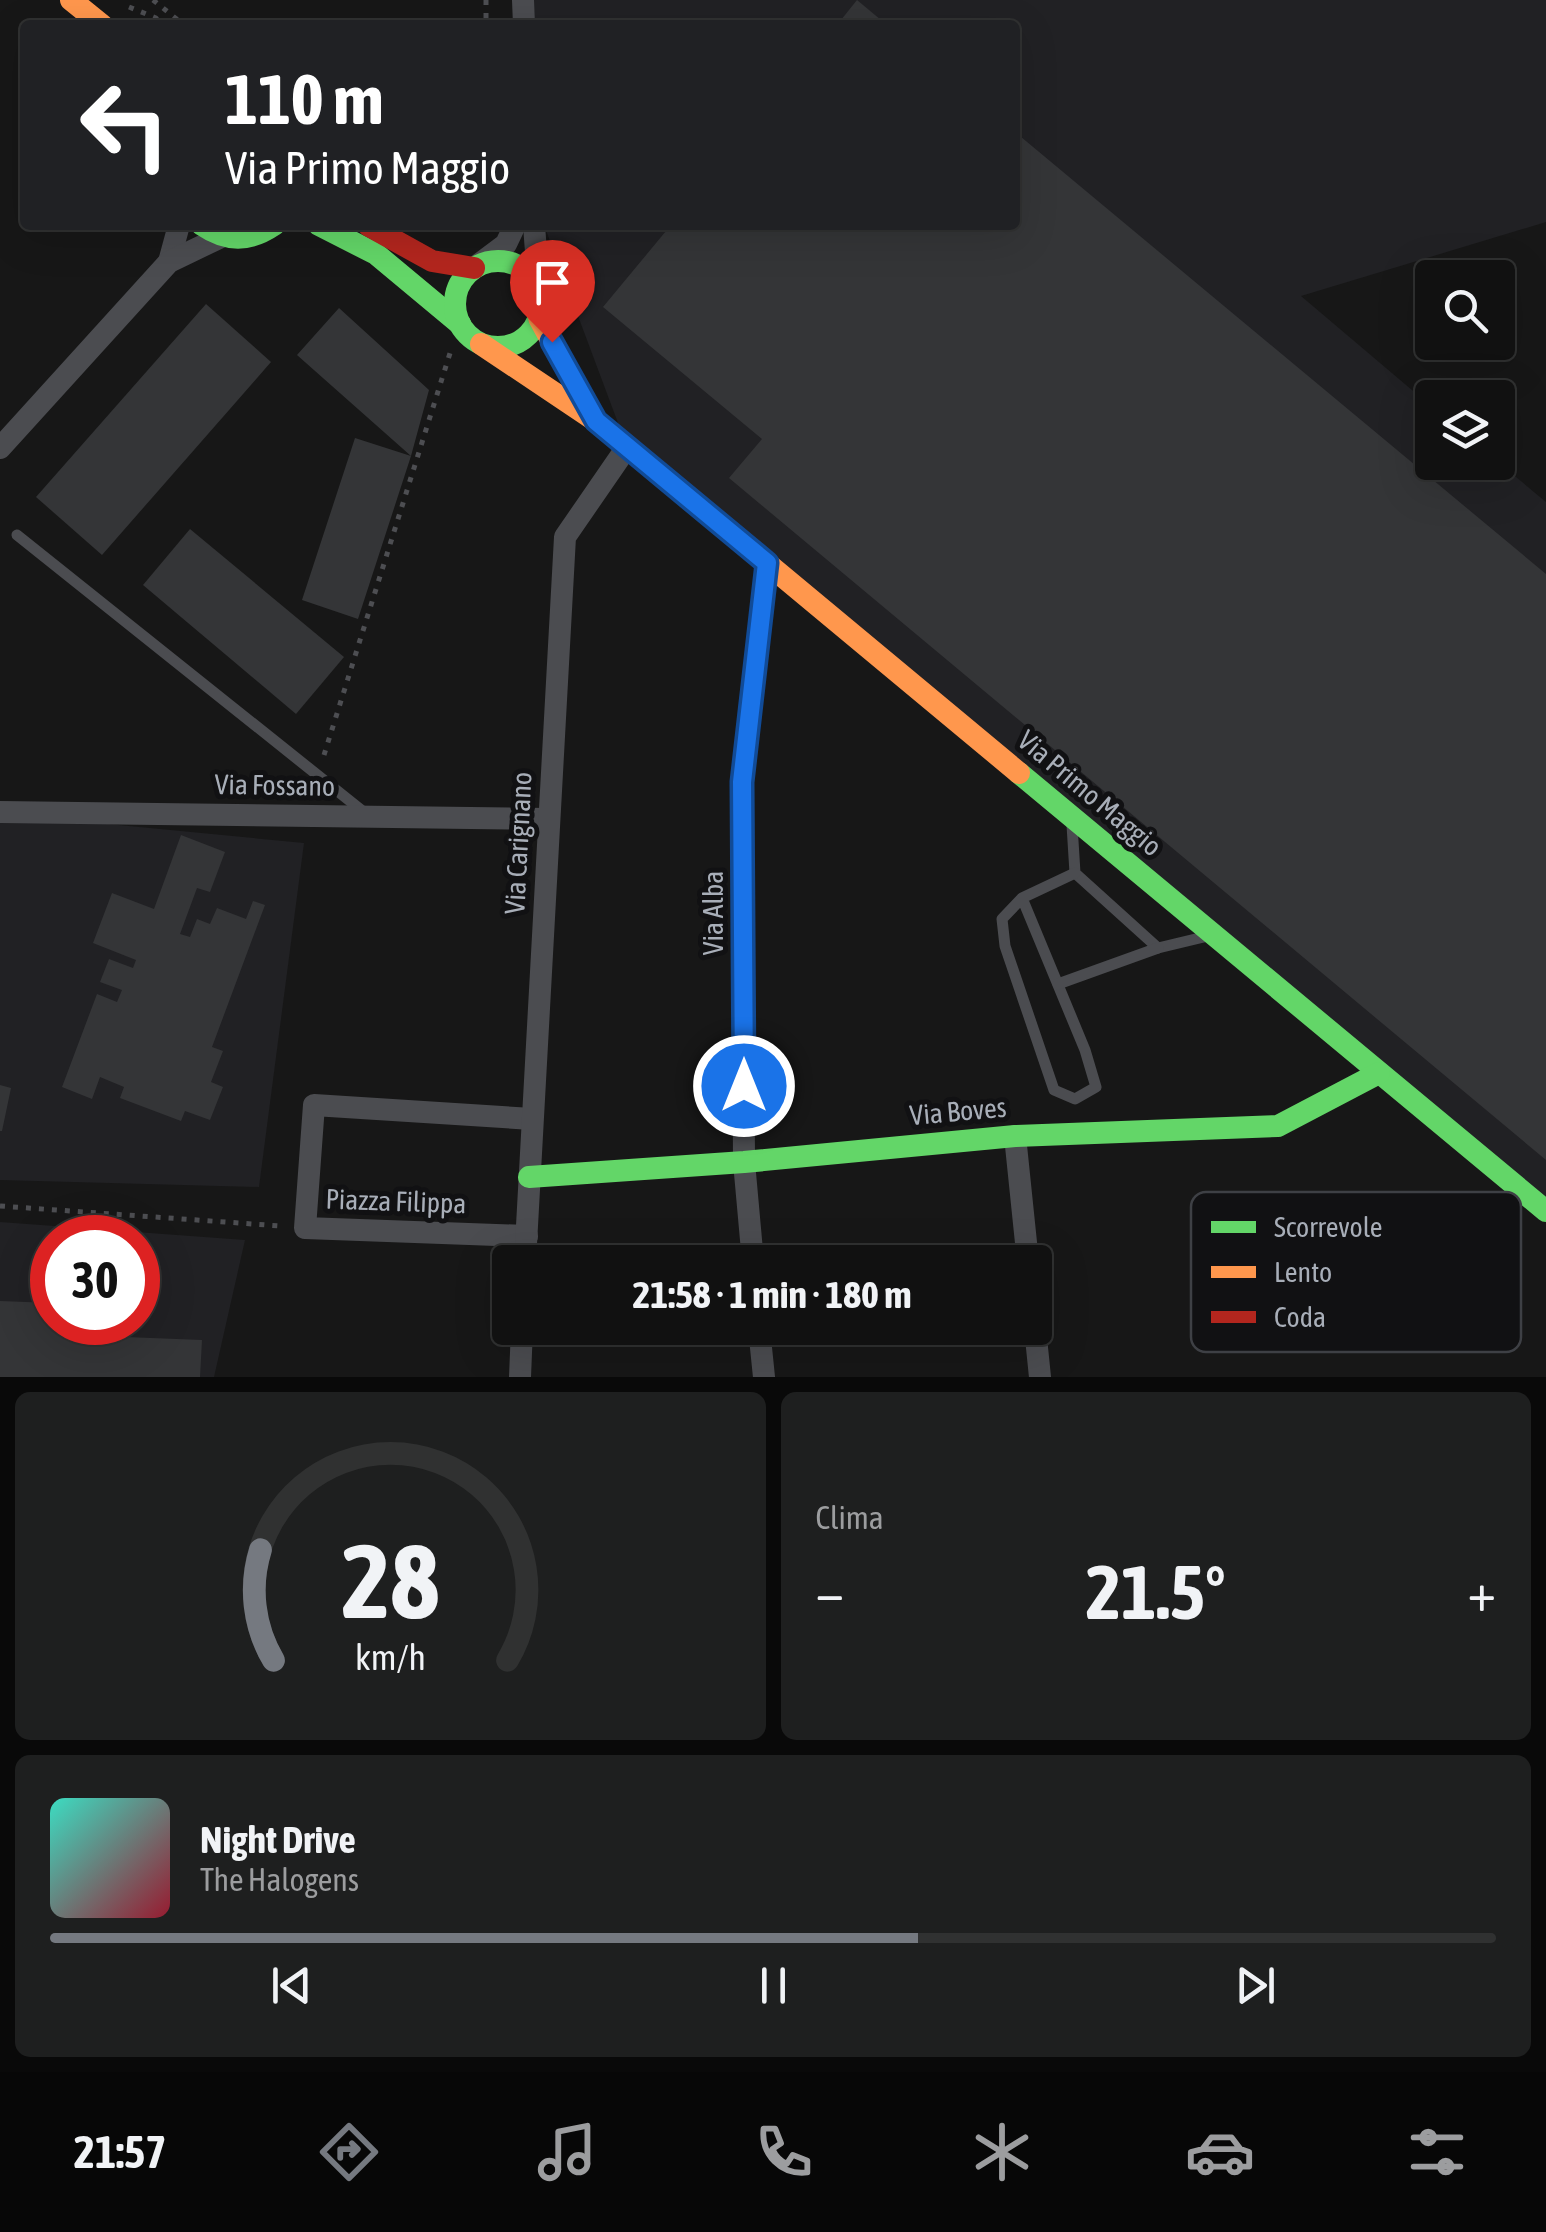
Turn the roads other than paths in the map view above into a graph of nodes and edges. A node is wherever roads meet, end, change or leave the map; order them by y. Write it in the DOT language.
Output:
graph roads {
  1 [pos="71,0"];
  2 [pos="96,20"];
  3 [pos="178,230"];
  4 [pos="271,230"];
  5 [pos="334,230"];
  6 [pos="377,230"];
  7 [pos="513,230"];
  8 [pos="534,230"];
  9 [pos="212,231"];
  10 [pos="169,262"];
  11 [pos="474,268"];
  12 [pos="539,292"];
  13 [pos="538,318"];
  14 [pos="460,324"];
  15 [pos="481,344"];
  16 [pos="596,421"];
  17 [pos="627,447"];
  18 [pos="0,448"];
  19 [pos="17,534"];
  20 [pos="767,563"];
  21 [pos="0,812"];
  22 [pos="370,816"];
  23 [pos="1071,816"];
  24 [pos="549,819"];
  25 [pos="1075,873"];
  26 [pos="1022,898"];
  27 [pos="1214,935"];
  28 [pos="1158,948"];
  29 [pos="1058,984"];
  30 [pos="1379,1072"];
  31 [pos="532,1119"];
  32 [pos="1015,1136"];
  33 [pos="744,1162"];
  34 [pos="529,1177"];
  35 [pos="1546,1211"];
  36 [pos="527,1236"];
  37 [pos="527,1245"];
  38 [pos="752,1245"];
  39 [pos="1026,1245"];
  40 [pos="521,1345"];
  41 [pos="761,1345"];
  42 [pos="1037,1345"];
  43 [pos="520,1377"];
  44 [pos="764,1377"];
  45 [pos="1040,1377"];
  1 -- 2 [label="main road"];
  3 -- 10 [label="street"];
  4 -- 9 [label="main road"];
  5 -- 14 [label="main road"];
  6 -- 11 [label="main road"];
  7 -- 11 [label="street"];
  8 -- 12 [label="street"];
  9 -- 10 [label="street"];
  10 -- 18 [label="street"];
  11 -- 12 [label="main road"];
  11 -- 14 [label="main road"];
  12 -- 13 [label="main road"];
  13 -- 15 [label="main road"];
  13 -- 16 [label="main road, Via Primo Maggio"];
  14 -- 15 [label="main road"];
  15 -- 16 [label="main road, Via Primo Maggio"];
  16 -- 17 [label="main road, Via Primo Maggio"];
  17 -- 20 [label="main road, Via Primo Maggio"];
  17 -- 24 [label="street, Via Carignano"];
  19 -- 22 [label="lane"];
  20 -- 23 [label="main road, Via Primo Maggio"];
  20 -- 33 [label="street, Via Alba"];
  21 -- 22 [label="street, Via Fossano"];
  22 -- 24 [label="street, Via Fossano"];
  23 -- 25 [label="lane"];
  23 -- 27 [label="main road, Via Primo Maggio"];
  24 -- 31 [label="street, Via Carignano"];
  25 -- 26 [label="lane"];
  25 -- 28 [label="lane"];
  26 -- 29 [label="lane"];
  26 -- 29 [label="lane"];
  27 -- 28 [label="lane"];
  27 -- 30 [label="main road, Via Primo Maggio"];
  28 -- 29 [label="lane"];
  30 -- 32 [label="main road, Via Boves"];
  30 -- 35 [label="main road, Via Primo Maggio"];
  31 -- 34 [label="street, Via Carignano"];
  31 -- 36 [label="street, Piazza Filippa"];
  32 -- 33 [label="main road, Via Boves"];
  32 -- 39 [label="street"];
  33 -- 34 [label="main road, Via Boves"];
  33 -- 38 [label="street, Via Alba"];
  34 -- 36 [label="street, Via Carignano"];
  36 -- 37 [label="street, Via Carignano"];
  40 -- 43 [label="street"];
  41 -- 44 [label="street"];
  42 -- 45 [label="street"];
}
